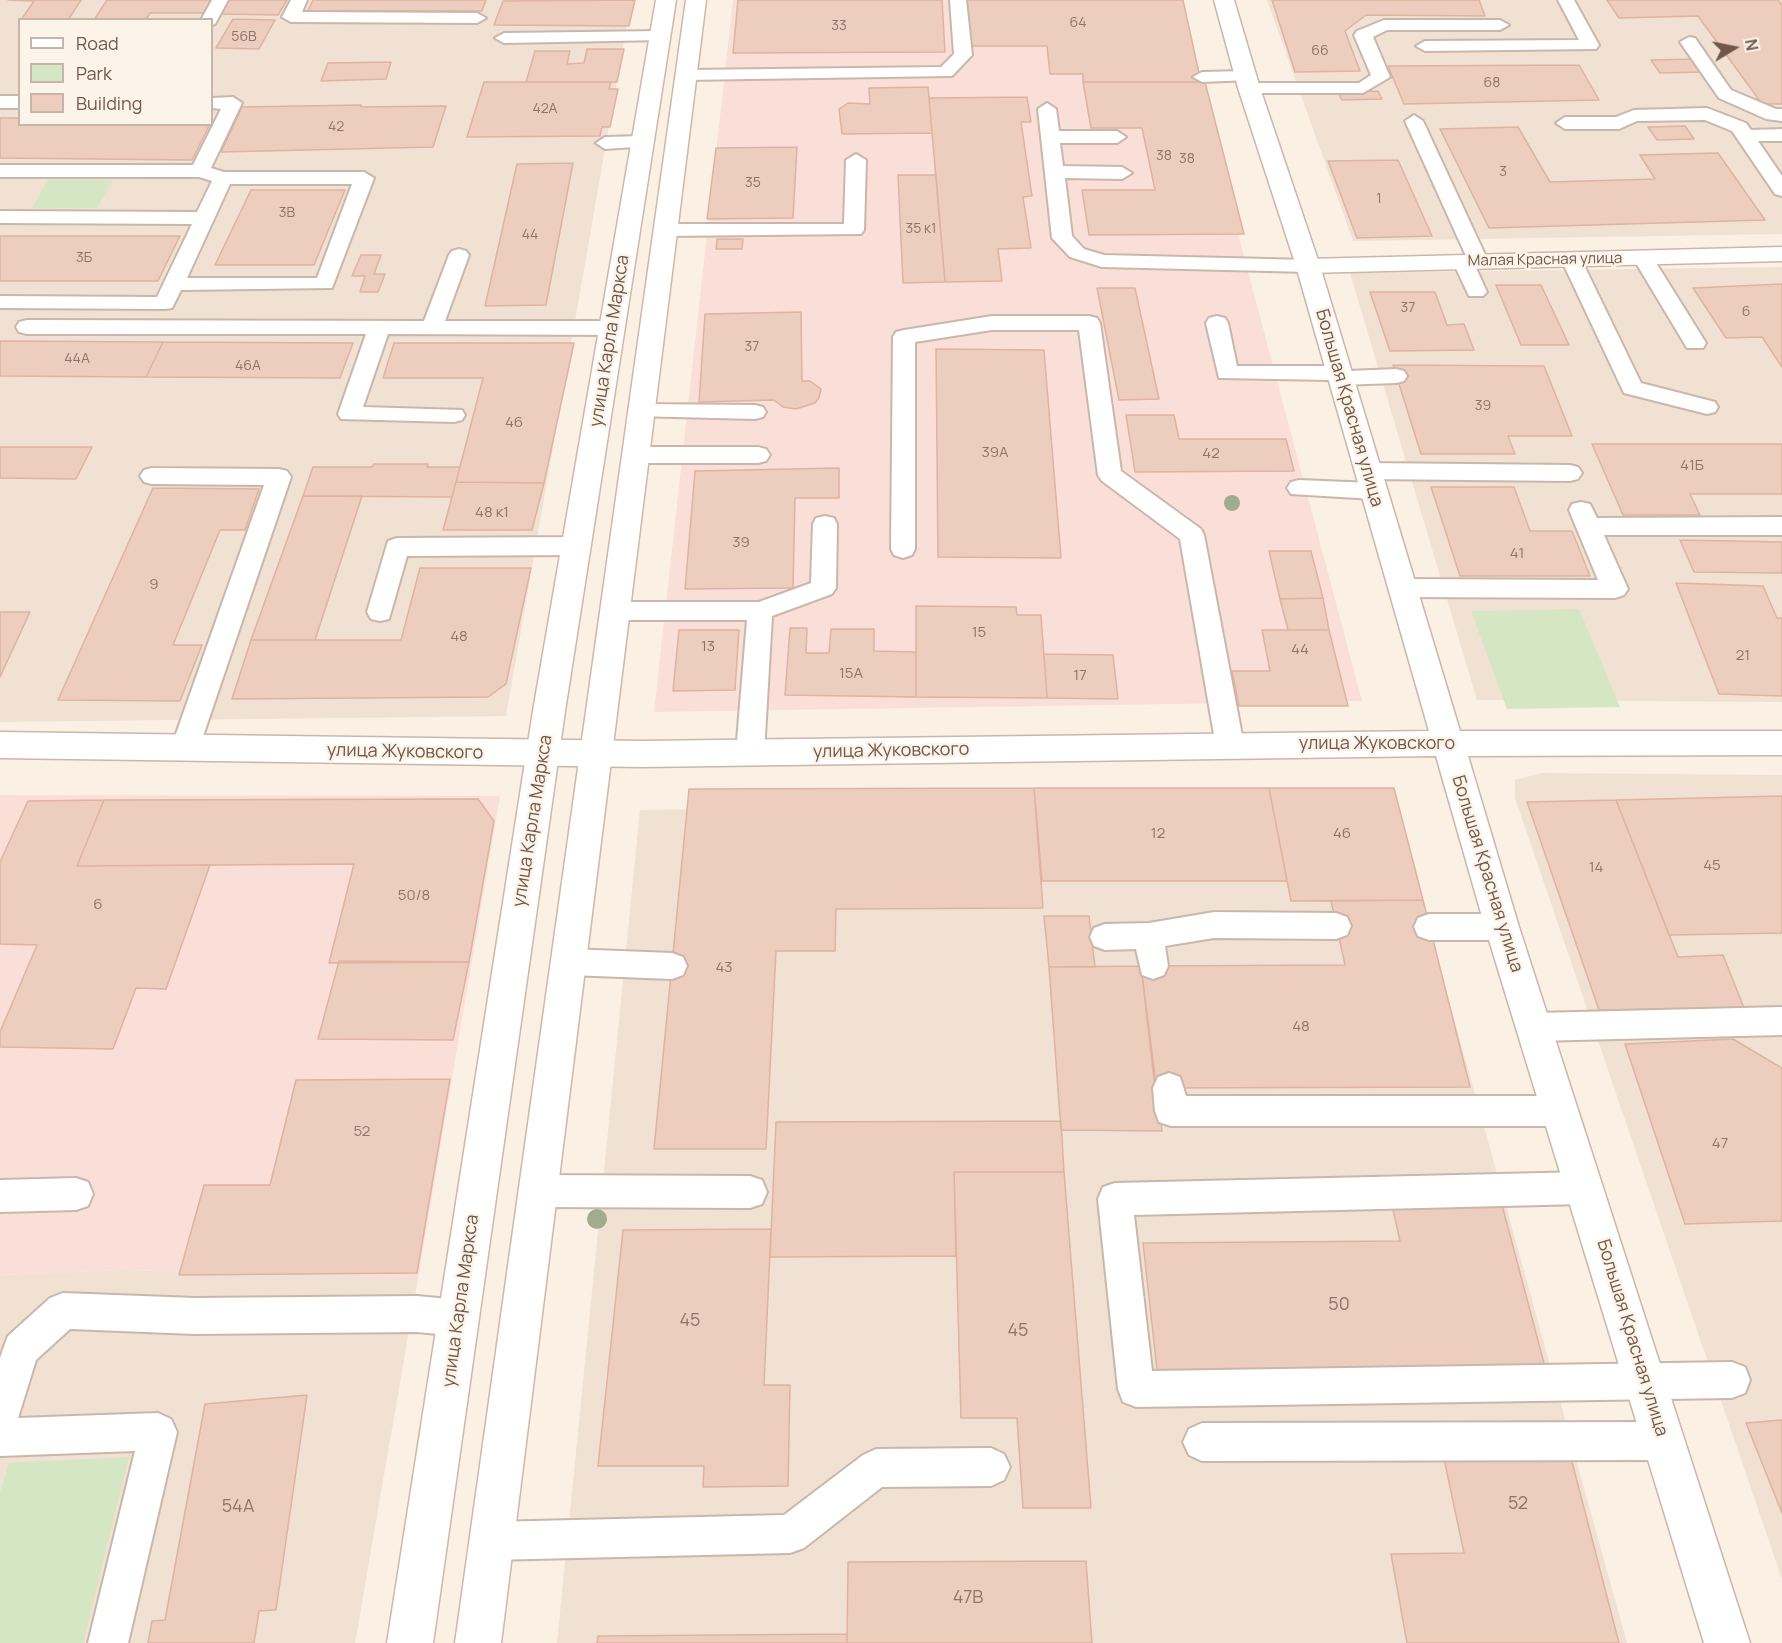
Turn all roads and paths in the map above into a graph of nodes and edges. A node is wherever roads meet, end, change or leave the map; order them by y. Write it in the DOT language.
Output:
graph roads {
  1 [pos="220,0"];
  2 [pos="299,0"];
  3 [pos="666,0"];
  4 [pos="696,0"];
  5 [pos="958,0"];
  6 [pos="1224,0"];
  7 [pos="1566,0"];
  8 [pos="210,18"];
  9 [pos="477,18"];
  10 [pos="1500,25"];
  11 [pos="660,36"];
  12 [pos="504,38"];
  13 [pos="1689,42"];
  14 [pos="1425,46"];
  15 [pos="686,75"];
  16 [pos="1202,77"];
  17 [pos="1247,82"];
  18 [pos="0,102"];
  19 [pos="18,102"];
  20 [pos="213,103"];
  21 [pos="1047,109"];
  22 [pos="1782,115"];
  23 [pos="1414,121"];
  24 [pos="1565,123"];
  25 [pos="1782,135"];
  26 [pos="1745,136"];
  27 [pos="1050,137"];
  28 [pos="1117,137"];
  29 [pos="643,142"];
  30 [pos="605,143"];
  31 [pos="856,160"];
  32 [pos="1773,164"];
  33 [pos="0,171"];
  34 [pos="200,171"];
  35 [pos="1054,172"];
  36 [pos="1122,173"];
  37 [pos="223,178"];
  38 [pos="1782,190"];
  39 [pos="0,217"];
  40 [pos="204,218"];
  41 [pos="666,230"];
  42 [pos="1782,254"];
  43 [pos="459,255"];
  44 [pos="1643,258"];
  45 [pos="1571,259"];
  46 [pos="1471,262"];
  47 [pos="1308,266"];
  48 [pos="174,284"];
  49 [pos="1476,292"];
  50 [pos="0,302"];
  51 [pos="1217,322"];
  52 [pos="27,327"];
  53 [pos="379,328"];
  54 [pos="432,328"];
  55 [pos="613,328"];
  56 [pos="1695,343"];
  57 [pos="1340,375"];
  58 [pos="1396,376"];
  59 [pos="1707,407"];
  60 [pos="642,411"];
  61 [pos="755,412"];
  62 [pos="454,415"];
  63 [pos="636,455"];
  64 [pos="758,455"];
  65 [pos="1570,473"];
  66 [pos="152,476"];
  67 [pos="1370,481"];
  68 [pos="1299,488"];
  69 [pos="825,524"];
  70 [pos="1782,526"];
  71 [pos="577,546"];
  72 [pos="903,549"];
  73 [pos="1402,588"];
  74 [pos="616,611"];
  75 [pos="760,611"];
  76 [pos="380,612"];
  77 [pos="1447,743"];
  78 [pos="1782,743"];
  79 [pos="0,745"];
  80 [pos="1230,746"];
  81 [pos="185,748"];
  82 [pos="543,753"];
  83 [pos="750,753"];
  84 [pos="598,754"];
  85 [pos="1336,926"];
  86 [pos="1429,927"];
  87 [pos="1502,927"];
  88 [pos="1149,936"];
  89 [pos="1106,937"];
  90 [pos="569,962"];
  91 [pos="672,966"];
  92 [pos="1153,966"];
  93 [pos="1782,1021"];
  94 [pos="1535,1027"];
  95 [pos="1168,1088"];
  96 [pos="1561,1111"];
  97 [pos="1585,1188"];
  98 [pos="539,1191"];
  99 [pos="750,1192"];
  100 [pos="76,1194"];
  101 [pos="0,1196"];
  102 [pos="459,1318"];
  103 [pos="1646,1380"];
  104 [pos="1732,1380"];
  105 [pos="0,1416"];
  106 [pos="0,1437"];
  107 [pos="1665,1441"];
  108 [pos="1202,1442"];
  109 [pos="991,1467"];
  110 [pos="491,1541"];
  111 [pos="108,1643"];
  112 [pos="410,1643"];
  113 [pos="478,1643"];
  114 [pos="1727,1643"];
  1 -- 8 [label="lane"];
  2 -- 9 [label="lane"];
  3 -- 11 [label="street, улица Карла Маркса"];
  4 -- 15 [label="street"];
  5 -- 15 [label="lane"];
  6 -- 17 [label="street, Большая Красная улица"];
  7 -- 14 [label="lane"];
  10 -- 17 [label="lane"];
  11 -- 12 [label="lane"];
  11 -- 29 [label="street, улица Карла Маркса"];
  13 -- 22 [label="lane"];
  15 -- 41 [label="street"];
  16 -- 17 [label="lane"];
  17 -- 47 [label="street, Большая Красная улица"];
  18 -- 19 [label="lane"];
  20 -- 34 [label="lane"];
  21 -- 27 [label="lane"];
  23 -- 46 [label="lane"];
  24 -- 26 [label="lane"];
  25 -- 26 [label="lane"];
  26 -- 32 [label="lane"];
  27 -- 28 [label="lane"];
  27 -- 35 [label="lane"];
  29 -- 30 [label="lane"];
  29 -- 55 [label="street, улица Карла Маркса"];
  31 -- 41 [label="lane"];
  32 -- 38 [label="lane"];
  33 -- 34 [label="lane"];
  34 -- 37 [label="lane"];
  35 -- 36 [label="lane"];
  35 -- 47 [label="lane"];
  37 -- 40 [label="lane"];
  37 -- 48 [label="lane"];
  39 -- 40 [label="lane"];
  40 -- 48 [label="lane"];
  41 -- 60 [label="street"];
  42 -- 44 [label="street, Малая Красная улица"];
  43 -- 54 [label="lane"];
  44 -- 45 [label="street, Малая Красная улица"];
  44 -- 56 [label="lane"];
  45 -- 46 [label="street, Малая Красная улица"];
  45 -- 59 [label="lane"];
  46 -- 47 [label="street, Малая Красная улица"];
  46 -- 49 [label="lane"];
  47 -- 57 [label="street, Большая Красная улица"];
  48 -- 50 [label="lane"];
  51 -- 57 [label="lane"];
  52 -- 53 [label="lane"];
  53 -- 54 [label="lane"];
  53 -- 62 [label="lane"];
  54 -- 55 [label="lane"];
  55 -- 71 [label="street, улица Карла Маркса"];
  57 -- 58 [label="lane"];
  57 -- 67 [label="street, Большая Красная улица"];
  60 -- 61 [label="lane"];
  60 -- 63 [label="street"];
  63 -- 64 [label="lane"];
  63 -- 74 [label="street"];
  65 -- 67 [label="lane"];
  66 -- 81 [label="lane"];
  67 -- 68 [label="lane"];
  67 -- 73 [label="street, Большая Красная улица"];
  69 -- 75 [label="lane"];
  70 -- 73 [label="lane"];
  71 -- 76 [label="lane"];
  71 -- 82 [label="street, улица Карла Маркса"];
  72 -- 80 [label="lane"];
  73 -- 77 [label="street, Большая Красная улица"];
  74 -- 75 [label="lane"];
  74 -- 84 [label="street"];
  75 -- 83 [label="lane"];
  77 -- 78 [label="street, улица Жуковского"];
  77 -- 80 [label="street, улица Жуковского"];
  77 -- 87 [label="street, Большая Красная улица"];
  79 -- 81 [label="street, улица Жуковского"];
  80 -- 83 [label="street, улица Жуковского"];
  81 -- 82 [label="street, улица Жуковского"];
  82 -- 84 [label="street, улица Жуковского"];
  82 -- 102 [label="street, улица Карла Маркса"];
  83 -- 84 [label="street, улица Жуковского"];
  84 -- 90 [label="street"];
  85 -- 88 [label="lane"];
  86 -- 87 [label="lane"];
  87 -- 94 [label="street, Большая Красная улица"];
  88 -- 89 [label="lane"];
  88 -- 92 [label="lane"];
  90 -- 91 [label="lane"];
  90 -- 98 [label="street"];
  93 -- 94 [label="lane"];
  94 -- 96 [label="street, Большая Красная улица"];
  95 -- 96 [label="lane"];
  96 -- 97 [label="street, Большая Красная улица"];
  97 -- 103 [label="street, Большая Красная улица"];
  97 -- 103 [label="lane"];
  98 -- 99 [label="lane"];
  98 -- 110 [label="street"];
  100 -- 101 [label="lane"];
  102 -- 105 [label="lane"];
  102 -- 112 [label="street, улица Карла Маркса"];
  103 -- 104 [label="lane"];
  103 -- 107 [label="street, Большая Красная улица"];
  106 -- 111 [label="lane"];
  107 -- 108 [label="lane"];
  107 -- 114 [label="street, Большая Красная улица"];
  109 -- 110 [label="lane"];
  110 -- 113 [label="street"];
}
